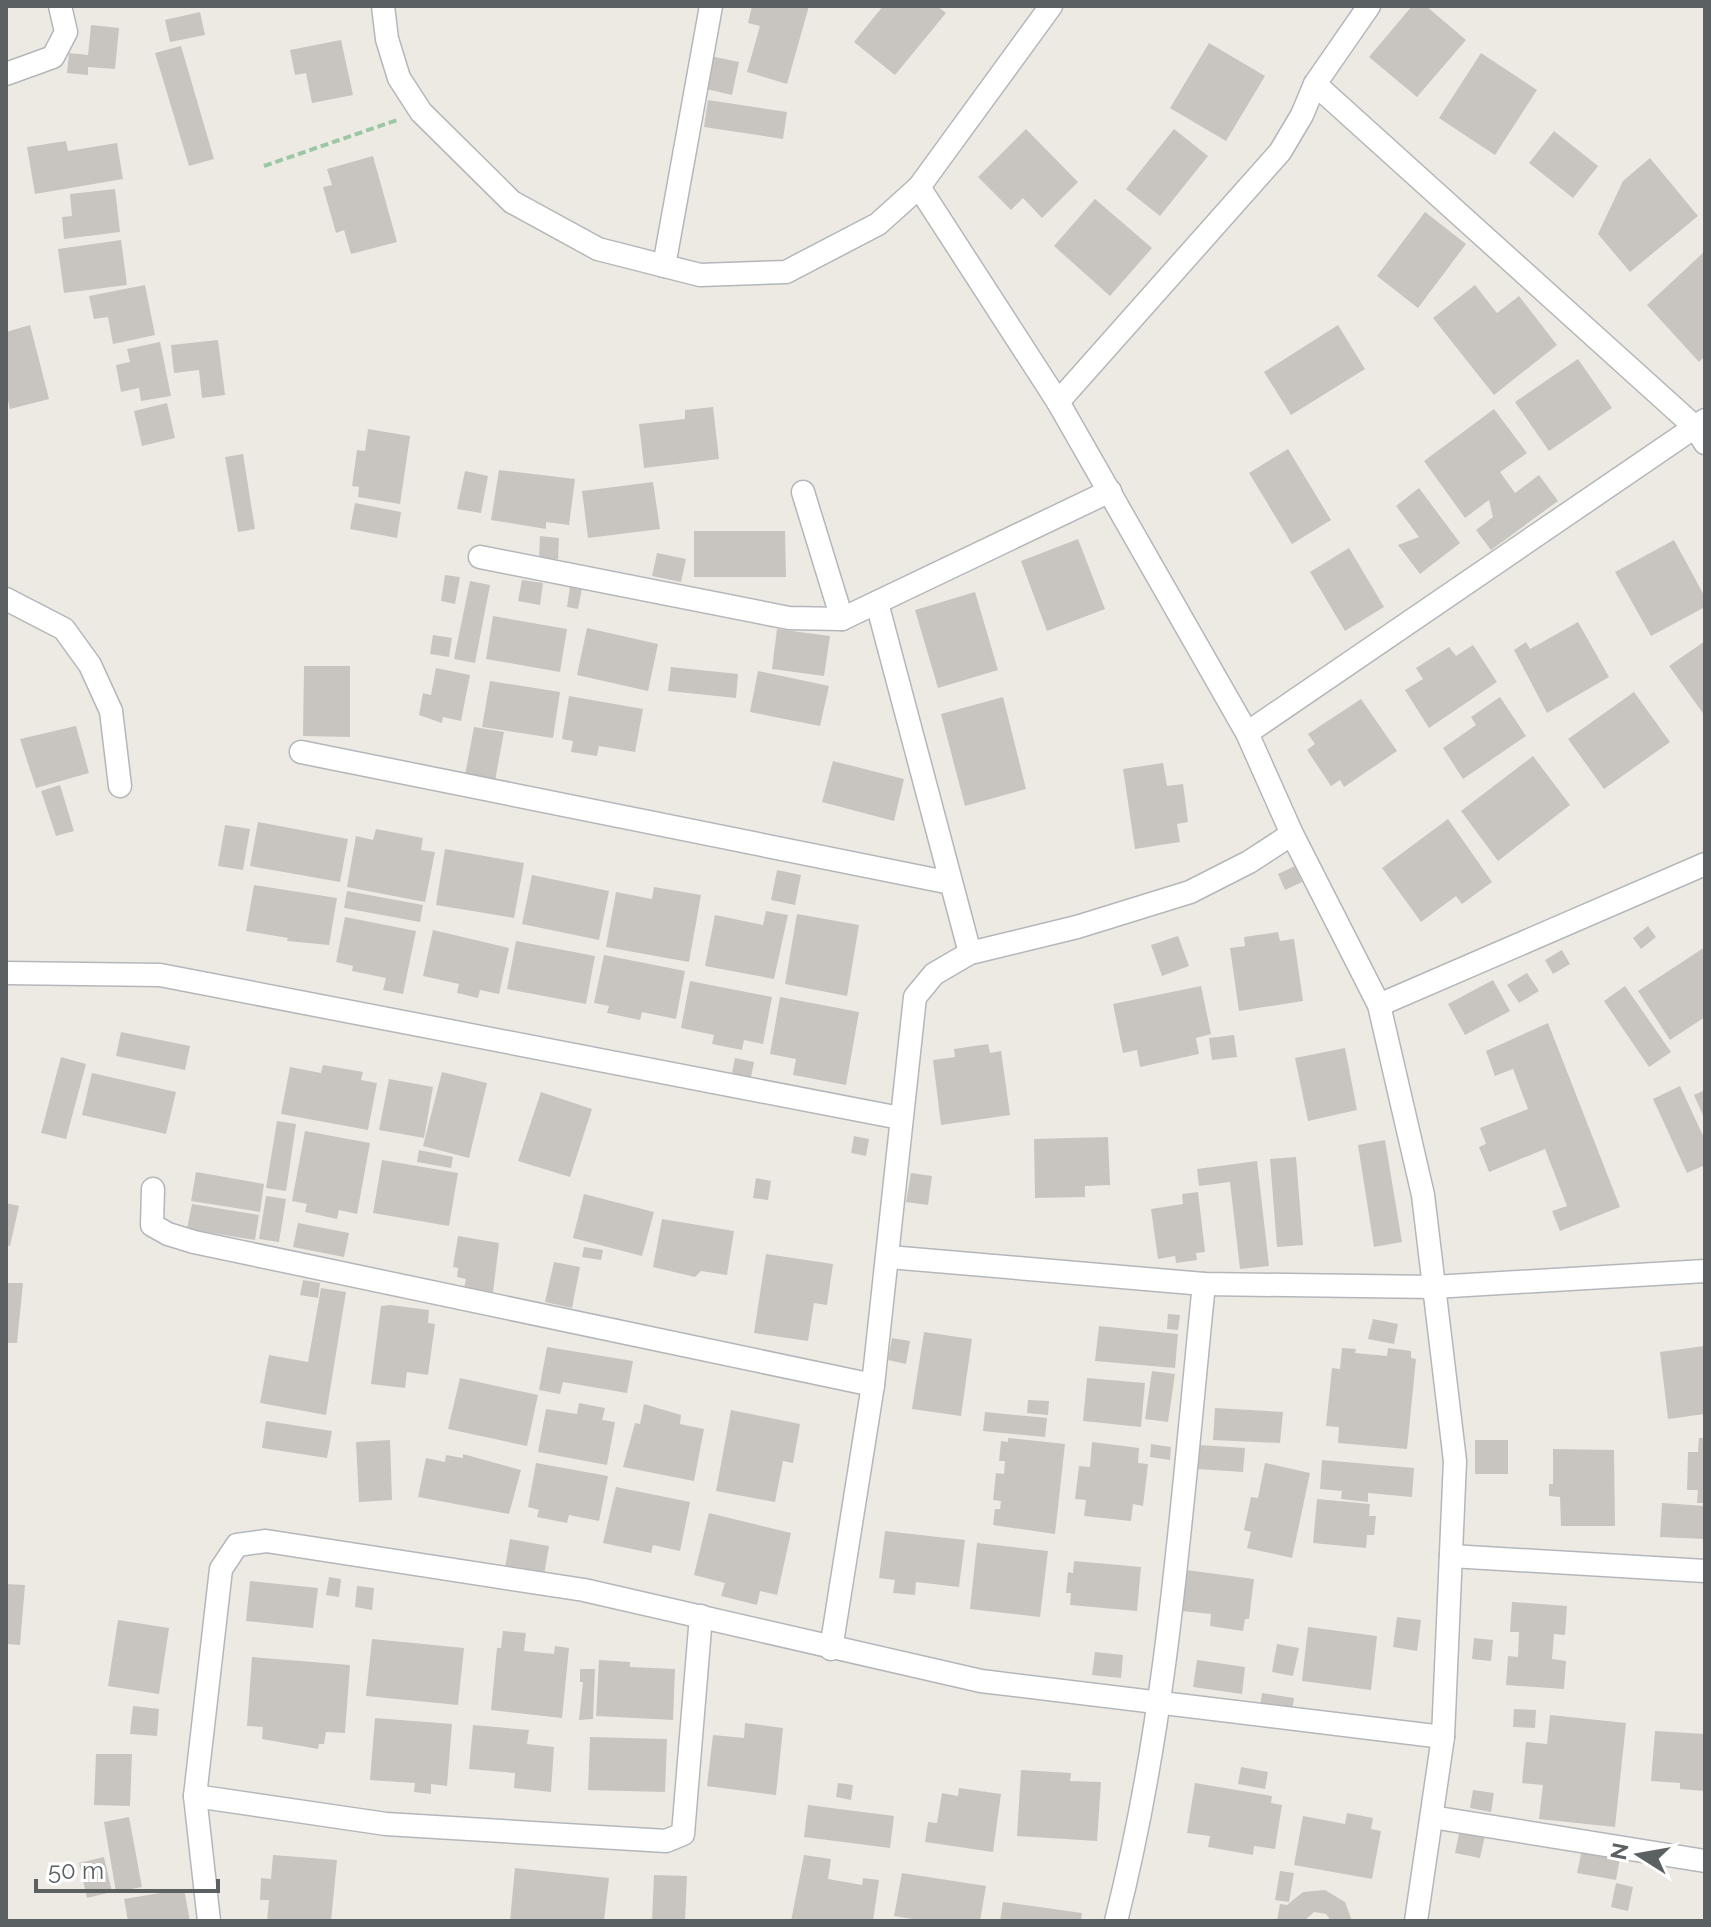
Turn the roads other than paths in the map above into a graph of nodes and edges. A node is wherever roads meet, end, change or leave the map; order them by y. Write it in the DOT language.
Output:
graph roads {
  1 [pos="60,6"];
  2 [pos="383,6"];
  3 [pos="711,6"];
  4 [pos="1051,6"];
  5 [pos="1369,6"];
  6 [pos="6,74"];
  7 [pos="1315,84"];
  8 [pos="919,187"];
  9 [pos="664,266"];
  10 [pos="1058,402"];
  11 [pos="1702,430"];
  12 [pos="1110,491"];
  13 [pos="803,492"];
  14 [pos="480,557"];
  15 [pos="6,599"];
  16 [pos="877,603"];
  17 [pos="842,619"];
  18 [pos="1247,733"];
  19 [pos="301,752"];
  20 [pos="120,786"];
  21 [pos="1292,834"];
  22 [pos="1705,864"];
  23 [pos="951,883"];
  24 [pos="970,953"];
  25 [pos="6,973"];
  26 [pos="1379,1005"];
  27 [pos="900,1118"];
  28 [pos="153,1189"];
  29 [pos="889,1257"];
  30 [pos="1705,1271"];
  31 [pos="1204,1284"];
  32 [pos="1434,1287"];
  33 [pos="873,1385"];
  34 [pos="1451,1556"];
  35 [pos="1705,1571"];
  36 [pos="701,1616"];
  37 [pos="831,1649"];
  38 [pos="1160,1704"];
  39 [pos="1443,1737"];
  40 [pos="195,1796"];
  41 [pos="1432,1817"];
  42 [pos="1705,1861"];
  43 [pos="209,1921"];
  44 [pos="1116,1921"];
  45 [pos="1416,1921"];
  1 -- 6 [label="street"];
  2 -- 9 [label="street"];
  3 -- 9 [label="street"];
  4 -- 8 [label="street"];
  5 -- 7 [label="street"];
  7 -- 10 [label="street"];
  7 -- 11 [label="street"];
  8 -- 9 [label="street"];
  8 -- 10 [label="street"];
  10 -- 12 [label="street"];
  11 -- 18 [label="street"];
  12 -- 16 [label="street"];
  12 -- 18 [label="street"];
  13 -- 17 [label="street"];
  14 -- 17 [label="street"];
  15 -- 20 [label="street"];
  16 -- 17 [label="street"];
  16 -- 23 [label="street"];
  18 -- 21 [label="street"];
  19 -- 23 [label="street"];
  21 -- 24 [label="street"];
  21 -- 26 [label="street"];
  22 -- 26 [label="street"];
  23 -- 24 [label="street"];
  24 -- 27 [label="street"];
  25 -- 27 [label="street"];
  26 -- 32 [label="street"];
  27 -- 29 [label="street"];
  28 -- 33 [label="street"];
  29 -- 31 [label="street"];
  29 -- 33 [label="street"];
  30 -- 32 [label="street"];
  31 -- 32 [label="street"];
  31 -- 38 [label="street"];
  32 -- 34 [label="street"];
  33 -- 37 [label="street"];
  34 -- 35 [label="street"];
  34 -- 39 [label="street"];
  36 -- 37 [label="street"];
  36 -- 40 [label="street"];
  36 -- 40 [label="street"];
  37 -- 38 [label="street"];
  38 -- 39 [label="street"];
  38 -- 44 [label="street"];
  39 -- 41 [label="street"];
  40 -- 43 [label="street"];
  41 -- 42 [label="street"];
  41 -- 45 [label="street"];
}
